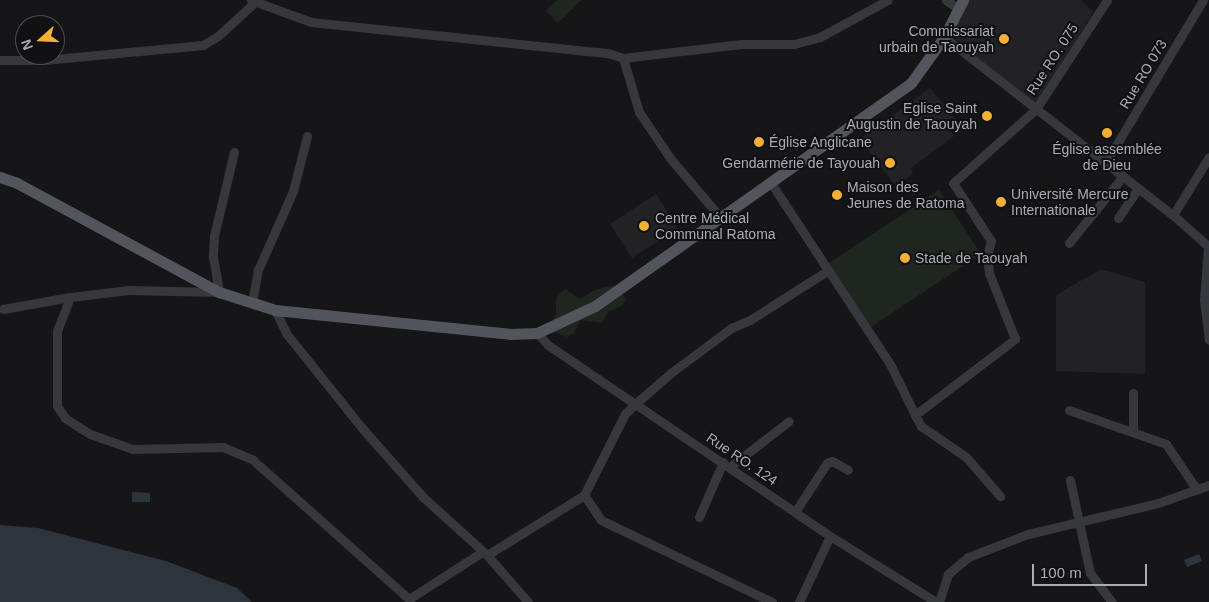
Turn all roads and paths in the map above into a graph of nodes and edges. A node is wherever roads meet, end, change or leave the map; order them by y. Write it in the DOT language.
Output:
graph roads {
  1 [pos="888,0"];
  2 [pos="946,0"];
  3 [pos="1107,0"];
  4 [pos="1203,0"];
  5 [pos="253,1"];
  6 [pos="961,4"];
  7 [pos="944,37"];
  8 [pos="623,58"];
  9 [pos="0,60"];
  10 [pos="1036,108"];
  11 [pos="307,136"];
  12 [pos="234,152"];
  13 [pos="1209,157"];
  14 [pos="1106,162"];
  15 [pos="1123,176"];
  16 [pos="0,177"];
  17 [pos="771,183"];
  18 [pos="1138,188"];
  19 [pos="1173,215"];
  20 [pos="720,217"];
  21 [pos="1118,218"];
  22 [pos="1069,243"];
  23 [pos="1208,246"];
  24 [pos="827,270"];
  25 [pos="219,292"];
  26 [pos="70,297"];
  27 [pos="252,303"];
  28 [pos="3,309"];
  29 [pos="275,310"];
  30 [pos="537,332"];
  31 [pos="1209,340"];
  32 [pos="1132,393"];
  33 [pos="635,404"];
  34 [pos="1069,410"];
  35 [pos="915,415"];
  36 [pos="788,421"];
  37 [pos="1133,431"];
  38 [pos="727,464"];
  39 [pos="848,470"];
  40 [pos="1070,480"];
  41 [pos="1209,485"];
  42 [pos="1197,490"];
  43 [pos="584,495"];
  44 [pos="1000,496"];
  45 [pos="795,512"];
  46 [pos="699,517"];
  47 [pos="1077,522"];
  48 [pos="830,536"];
  49 [pos="484,554"];
  50 [pos="528,602"];
  51 [pos="772,602"];
  52 [pos="799,602"];
  53 [pos="938,602"];
  54 [pos="1112,602"];
  1 -- 8 [label="street"];
  2 -- 6 [label="street"];
  3 -- 10 [label="street, Rue RO. 075"];
  4 -- 14 [label="street, Rue RO 073"];
  5 -- 8 [label="street"];
  5 -- 9 [label="street"];
  6 -- 7 [label="main road"];
  7 -- 10 [label="street"];
  7 -- 17 [label="main road"];
  8 -- 20 [label="street"];
  10 -- 14 [label="street"];
  10 -- 35 [label="street, Rue RO. 075"];
  11 -- 27 [label="street"];
  12 -- 25 [label="street"];
  13 -- 19 [label="street"];
  14 -- 15 [label="street"];
  15 -- 18 [label="street"];
  15 -- 22 [label="street"];
  16 -- 25 [label="main road"];
  17 -- 20 [label="main road"];
  17 -- 24 [label="street"];
  18 -- 19 [label="street"];
  18 -- 21 [label="street"];
  19 -- 23 [label="street"];
  20 -- 30 [label="main road"];
  23 -- 31 [label="street"];
  24 -- 33 [label="street"];
  24 -- 35 [label="street"];
  25 -- 26 [label="street"];
  25 -- 27 [label="main road"];
  26 -- 28 [label="street"];
  26 -- 49 [label="street"];
  27 -- 29 [label="main road"];
  29 -- 30 [label="main road"];
  29 -- 49 [label="street"];
  30 -- 33 [label="street, Rue RO. 124"];
  32 -- 37 [label="street"];
  33 -- 38 [label="street, Rue RO. 124"];
  33 -- 43 [label="street"];
  34 -- 37 [label="street"];
  35 -- 44 [label="street"];
  36 -- 38 [label="street"];
  37 -- 42 [label="street"];
  38 -- 45 [label="street, Rue RO. 124"];
  38 -- 46 [label="street"];
  39 -- 45 [label="street"];
  40 -- 47 [label="street"];
  41 -- 42 [label="street"];
  42 -- 47 [label="street"];
  43 -- 49 [label="street"];
  43 -- 51 [label="street"];
  45 -- 48 [label="street, Rue RO. 124"];
  47 -- 53 [label="street"];
  47 -- 54 [label="street"];
  48 -- 52 [label="street"];
  48 -- 53 [label="street, Rue RO. 124"];
  49 -- 50 [label="street"];
}
